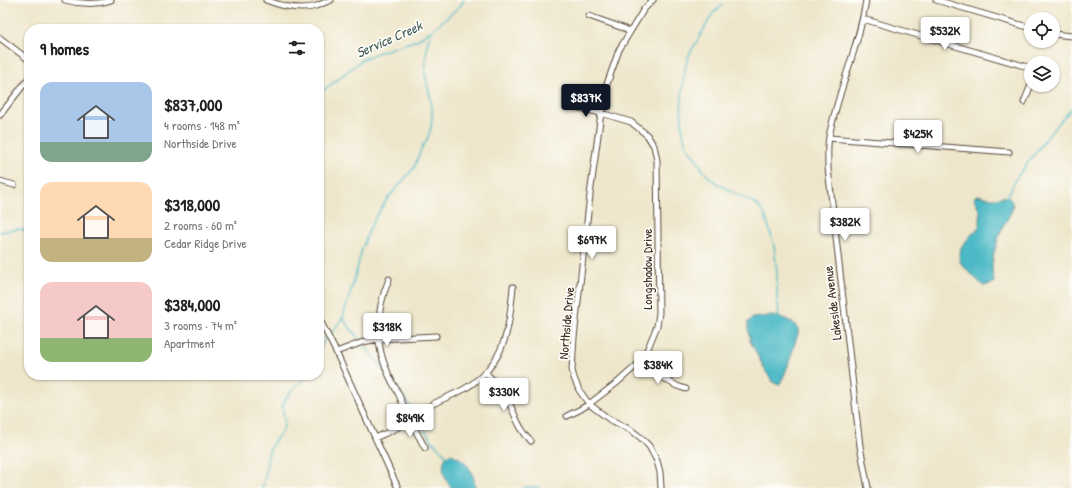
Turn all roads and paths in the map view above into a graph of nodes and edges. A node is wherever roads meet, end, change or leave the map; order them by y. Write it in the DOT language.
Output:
graph roads {
  1 [pos="65,0"];
  2 [pos="111,0"];
  3 [pos="266,0"];
  4 [pos="331,0"];
  5 [pos="653,0"];
  6 [pos="866,0"];
  7 [pos="936,0"];
  8 [pos="589,16"];
  9 [pos="863,19"];
  10 [pos="1024,26"];
  11 [pos="630,32"];
  12 [pos="1060,35"];
  13 [pos="1072,36"];
  14 [pos="0,38"];
  15 [pos="24,56"];
  16 [pos="1024,66"];
  17 [pos="24,84"];
  18 [pos="1028,92"];
  19 [pos="1024,102"];
  20 [pos="575,107"];
  21 [pos="601,113"];
  22 [pos="0,115"];
  23 [pos="829,138"];
  24 [pos="1009,152"];
  25 [pos="0,181"];
  26 [pos="14,185"];
  27 [pos="389,279"];
  28 [pos="513,287"];
  29 [pos="324,328"];
  30 [pos="436,336"];
  31 [pos="378,339"];
  32 [pos="336,352"];
  33 [pos="638,364"];
  34 [pos="486,373"];
  35 [pos="686,388"];
  36 [pos="589,404"];
  37 [pos="567,416"];
  38 [pos="410,420"];
  39 [pos="375,438"];
  40 [pos="531,441"];
  41 [pos="425,448"];
  42 [pos="398,488"];
  43 [pos="661,488"];
  44 [pos="868,488"];
  1 -- 2 [label="street"];
  3 -- 4 [label="street"];
  5 -- 11 [label="street, Northside Drive"];
  6 -- 9 [label="street, Lakeside Avenue"];
  7 -- 10 [label="street"];
  8 -- 11 [label="street"];
  9 -- 16 [label="street"];
  9 -- 23 [label="street, Lakeside Avenue"];
  11 -- 21 [label="street, Northside Drive"];
  12 -- 13 [label="street"];
  14 -- 15 [label="street"];
  17 -- 22 [label="street"];
  18 -- 19 [label="street"];
  20 -- 21 [label="street, Longshadow Drive"];
  21 -- 33 [label="street, Longshadow Drive"];
  21 -- 36 [label="street, Northside Drive"];
  23 -- 24 [label="street"];
  23 -- 44 [label="street, Lakeside Avenue"];
  25 -- 26 [label="street"];
  27 -- 31 [label="street"];
  28 -- 34 [label="street"];
  29 -- 32 [label="street"];
  30 -- 31 [label="street"];
  31 -- 32 [label="street"];
  31 -- 38 [label="street"];
  32 -- 39 [label="street"];
  33 -- 35 [label="street"];
  33 -- 36 [label="street, Longshadow Drive"];
  34 -- 38 [label="street"];
  34 -- 40 [label="street"];
  36 -- 37 [label="street, Longshadow Drive"];
  36 -- 43 [label="street, Northside Drive"];
  38 -- 39 [label="street"];
  38 -- 41 [label="street"];
  39 -- 42 [label="street"];
}
